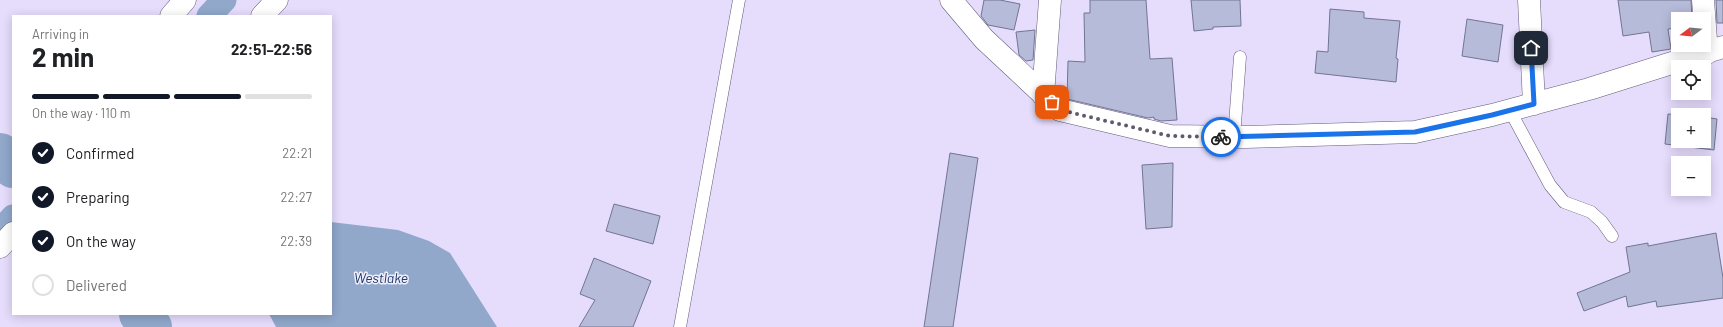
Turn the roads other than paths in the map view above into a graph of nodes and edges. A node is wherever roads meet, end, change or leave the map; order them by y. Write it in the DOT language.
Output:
graph roads {
  1 [pos="277,0"];
  2 [pos="739,0"];
  3 [pos="951,0"];
  4 [pos="1050,0"];
  5 [pos="1529,0"];
  6 [pos="1703,0"];
  7 [pos="263,15"];
  8 [pos="1715,50"];
  9 [pos="1240,57"];
  10 [pos="1043,95"];
  11 [pos="1534,104"];
  12 [pos="1511,110"];
  13 [pos="1234,137"];
  14 [pos="12,234"];
  15 [pos="1612,236"];
  16 [pos="0,247"];
  17 [pos="680,327"];
  1 -- 7 [label="street"];
  2 -- 17 [label="lane"];
  3 -- 10 [label="street"];
  4 -- 10 [label="street"];
  5 -- 11 [label="street"];
  6 -- 8 [label="street"];
  8 -- 11 [label="street"];
  9 -- 13 [label="lane"];
  10 -- 13 [label="street"];
  11 -- 12 [label="street"];
  12 -- 13 [label="street"];
  12 -- 15 [label="lane"];
  14 -- 16 [label="street"];
}
